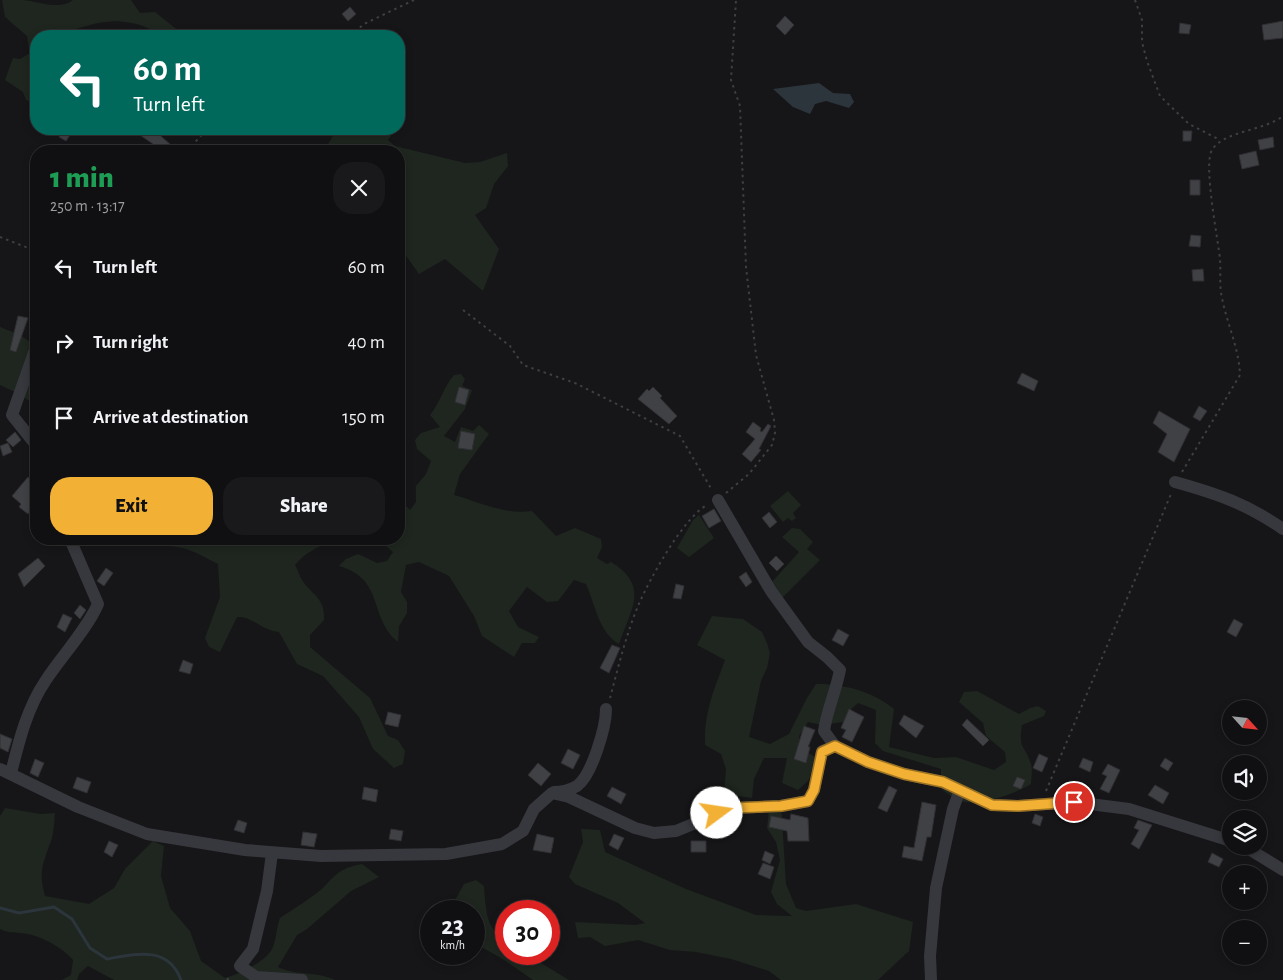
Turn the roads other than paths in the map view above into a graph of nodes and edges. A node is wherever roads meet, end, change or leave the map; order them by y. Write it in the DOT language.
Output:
graph roads {
  1 [pos="30,364"];
  2 [pos="30,438"];
  3 [pos="1175,482"];
  4 [pos="718,500"];
  5 [pos="1283,530"];
  6 [pos="73,545"];
  7 [pos="606,709"];
  8 [pos="835,746"];
  9 [pos="5,771"];
  10 [pos="960,790"];
  11 [pos="552,792"];
  12 [pos="1222,838"];
  13 [pos="272,852"];
  14 [pos="1259,855"];
  15 [pos="1283,870"];
  16 [pos="302,980"];
  17 [pos="931,980"];
  1 -- 2 [label="street"];
  3 -- 5 [label="street"];
  4 -- 8 [label="street"];
  6 -- 9 [label="street"];
  7 -- 11 [label="street"];
  8 -- 10 [label="street"];
  8 -- 11 [label="street"];
  9 -- 13 [label="street"];
  10 -- 12 [label="street"];
  10 -- 17 [label="street"];
  11 -- 13 [label="street"];
  13 -- 16 [label="street"];
  14 -- 15 [label="street"];
}
